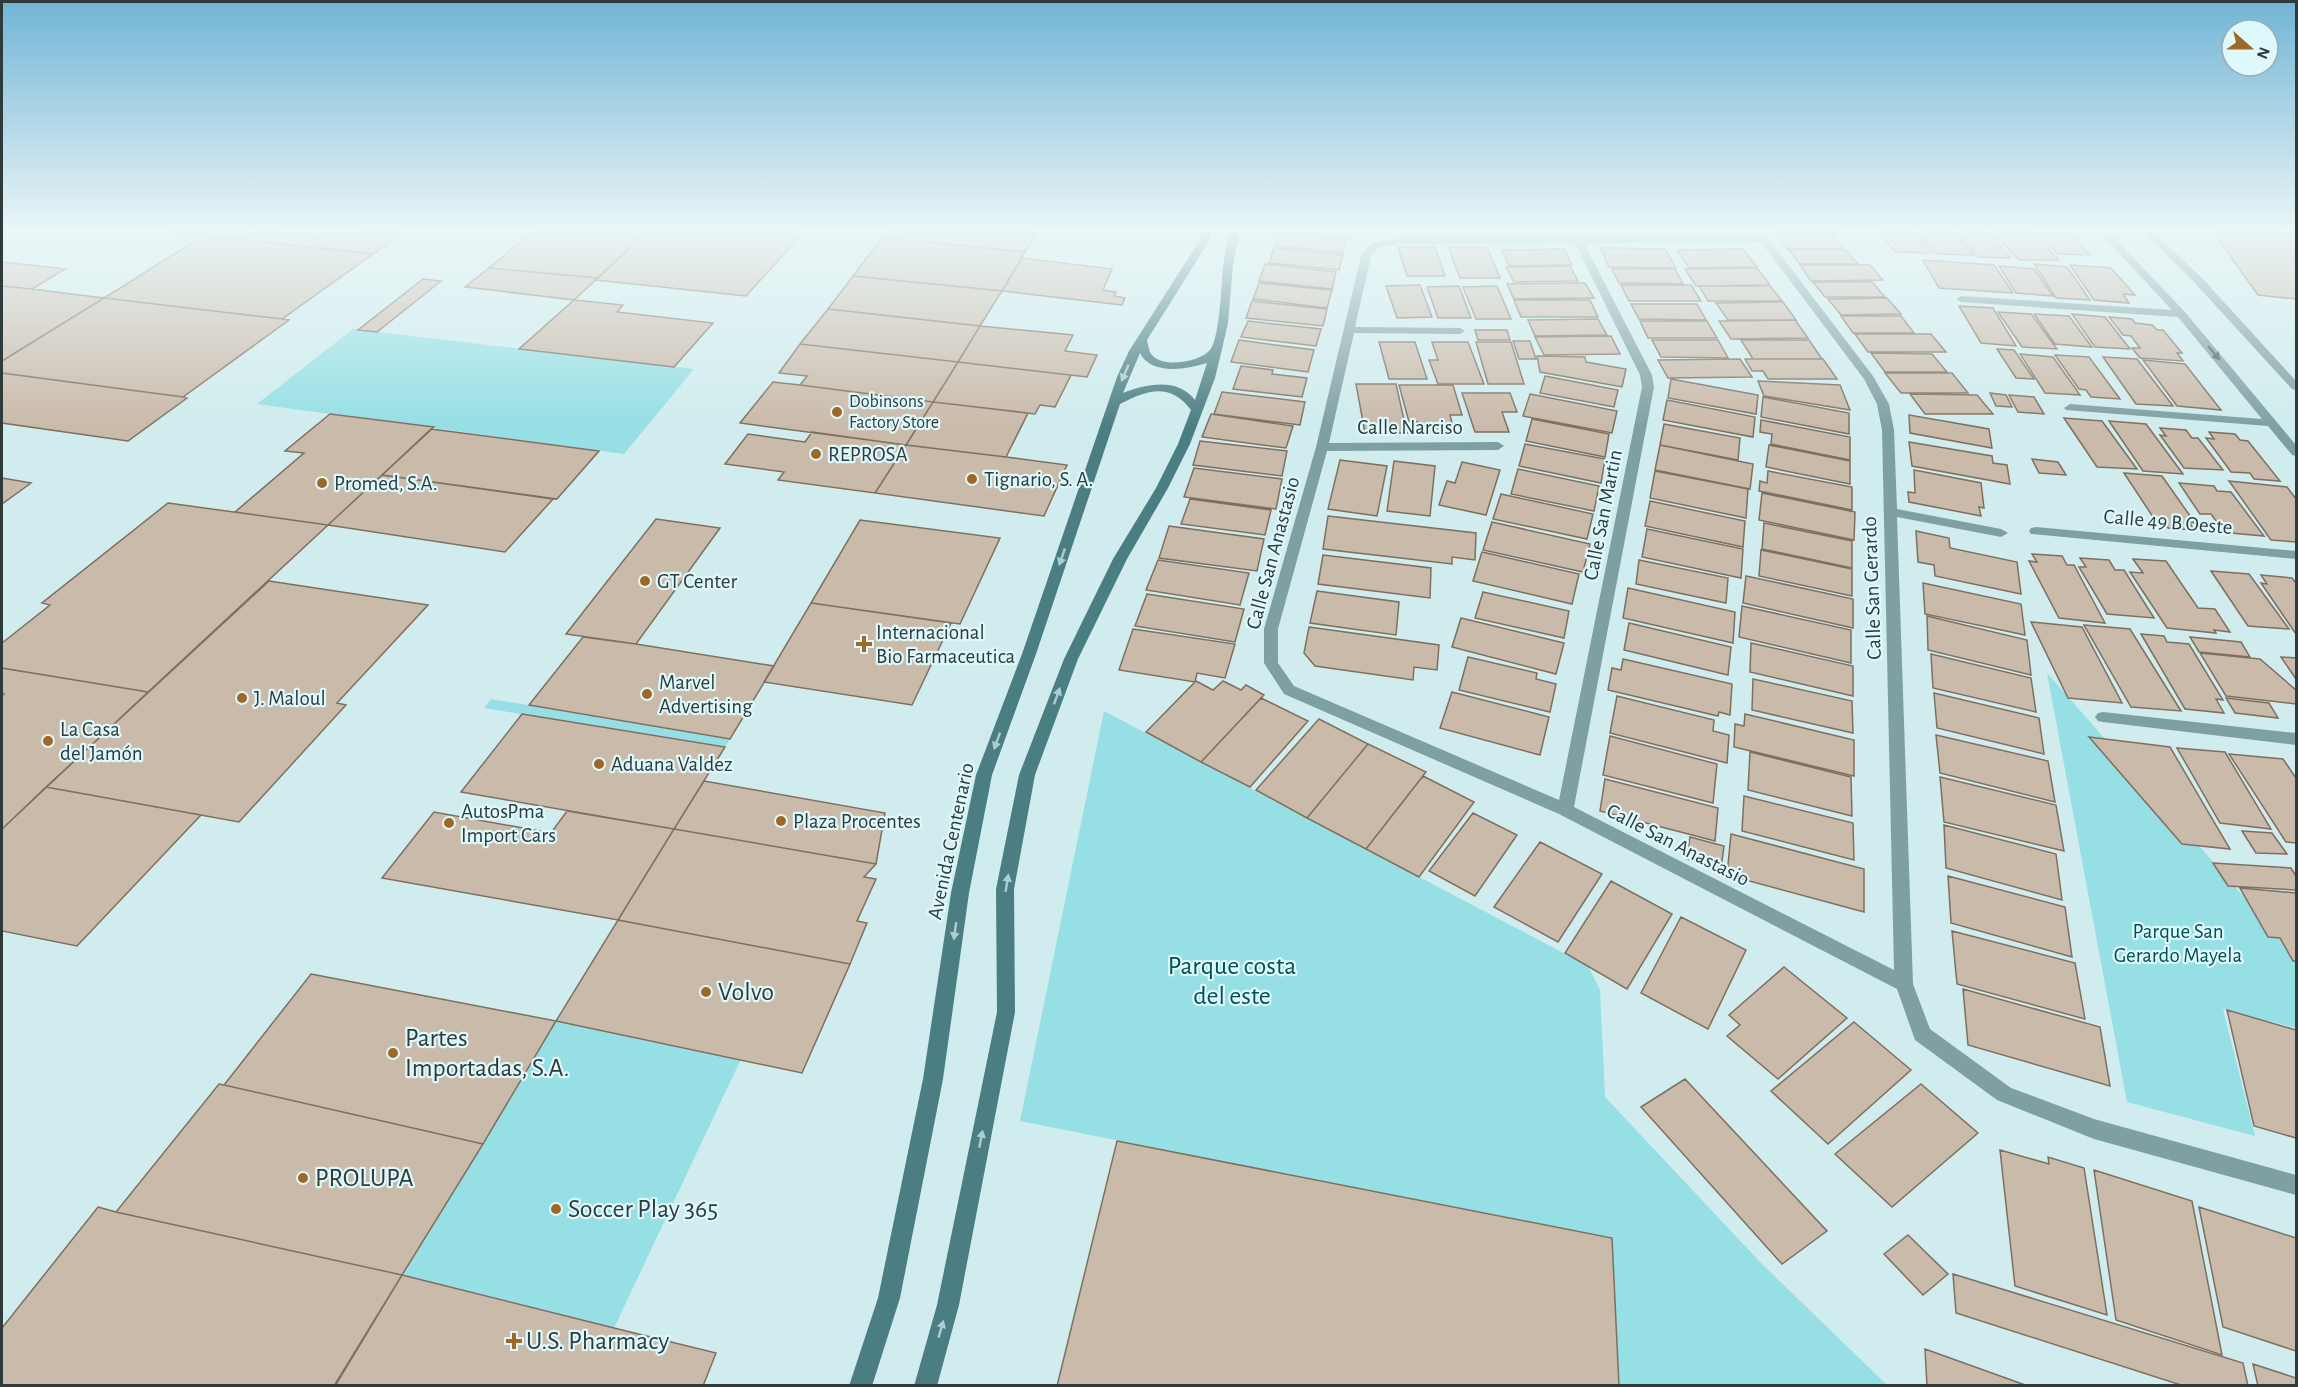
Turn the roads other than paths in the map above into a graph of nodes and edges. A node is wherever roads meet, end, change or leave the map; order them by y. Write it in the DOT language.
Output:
graph roads {
  1 [pos="1169,297"];
  2 [pos="1225,297"];
  3 [pos="1357,297"];
  4 [pos="1607,297"];
  5 [pos="1808,297"];
  6 [pos="2165,297"];
  7 [pos="2213,297"];
  8 [pos="1961,299"];
  9 [pos="2181,314"];
  10 [pos="1350,330"];
  11 [pos="1460,331"];
  12 [pos="1142,341"];
  13 [pos="1217,349"];
  14 [pos="2296,387"];
  15 [pos="1114,402"];
  16 [pos="2070,408"];
  17 [pos="1196,409"];
  18 [pos="2272,423"];
  19 [pos="1498,446"];
  20 [pos="1322,447"];
  21 [pos="2296,453"];
  22 [pos="1890,512"];
  23 [pos="2036,531"];
  24 [pos="2001,533"];
  25 [pos="2296,555"];
  26 [pos="2103,717"];
  27 [pos="2296,740"];
  28 [pos="1565,810"];
  29 [pos="1904,984"];
  30 [pos="2296,1185"];
  31 [pos="860,1386"];
  32 [pos="925,1386"];
  1 -- 12 [label="main road, Avenida Centenario"];
  2 -- 13 [label="main road"];
  3 -- 10 [label="street, Calle San Anastasio"];
  4 -- 28 [label="street, Calle San Martin"];
  5 -- 22 [label="street, Calle San Gerardo"];
  6 -- 9 [label="street"];
  7 -- 14 [label="street"];
  8 -- 9 [label="street"];
  9 -- 18 [label="street, one-way"];
  10 -- 11 [label="street"];
  10 -- 20 [label="street, Calle San Anastasio"];
  12 -- 13 [label="main road"];
  12 -- 15 [label="main road, Avenida Centenario, one-way"];
  13 -- 17 [label="main road"];
  15 -- 17 [label="main road"];
  15 -- 31 [label="main road, Avenida Centenario, one-way"];
  16 -- 18 [label="street"];
  32 -- 17 [label="main road, one-way"];
  18 -- 21 [label="street"];
  19 -- 20 [label="street, Calle Narciso"];
  20 -- 28 [label="street, Calle San Anastasio"];
  22 -- 24 [label="street"];
  22 -- 29 [label="street, Calle San Gerardo"];
  23 -- 25 [label="street, Calle 49 B Oeste"];
  26 -- 27 [label="street"];
  28 -- 29 [label="street, Calle San Anastasio"];
  29 -- 30 [label="street, Calle San Gerardo"];
}
